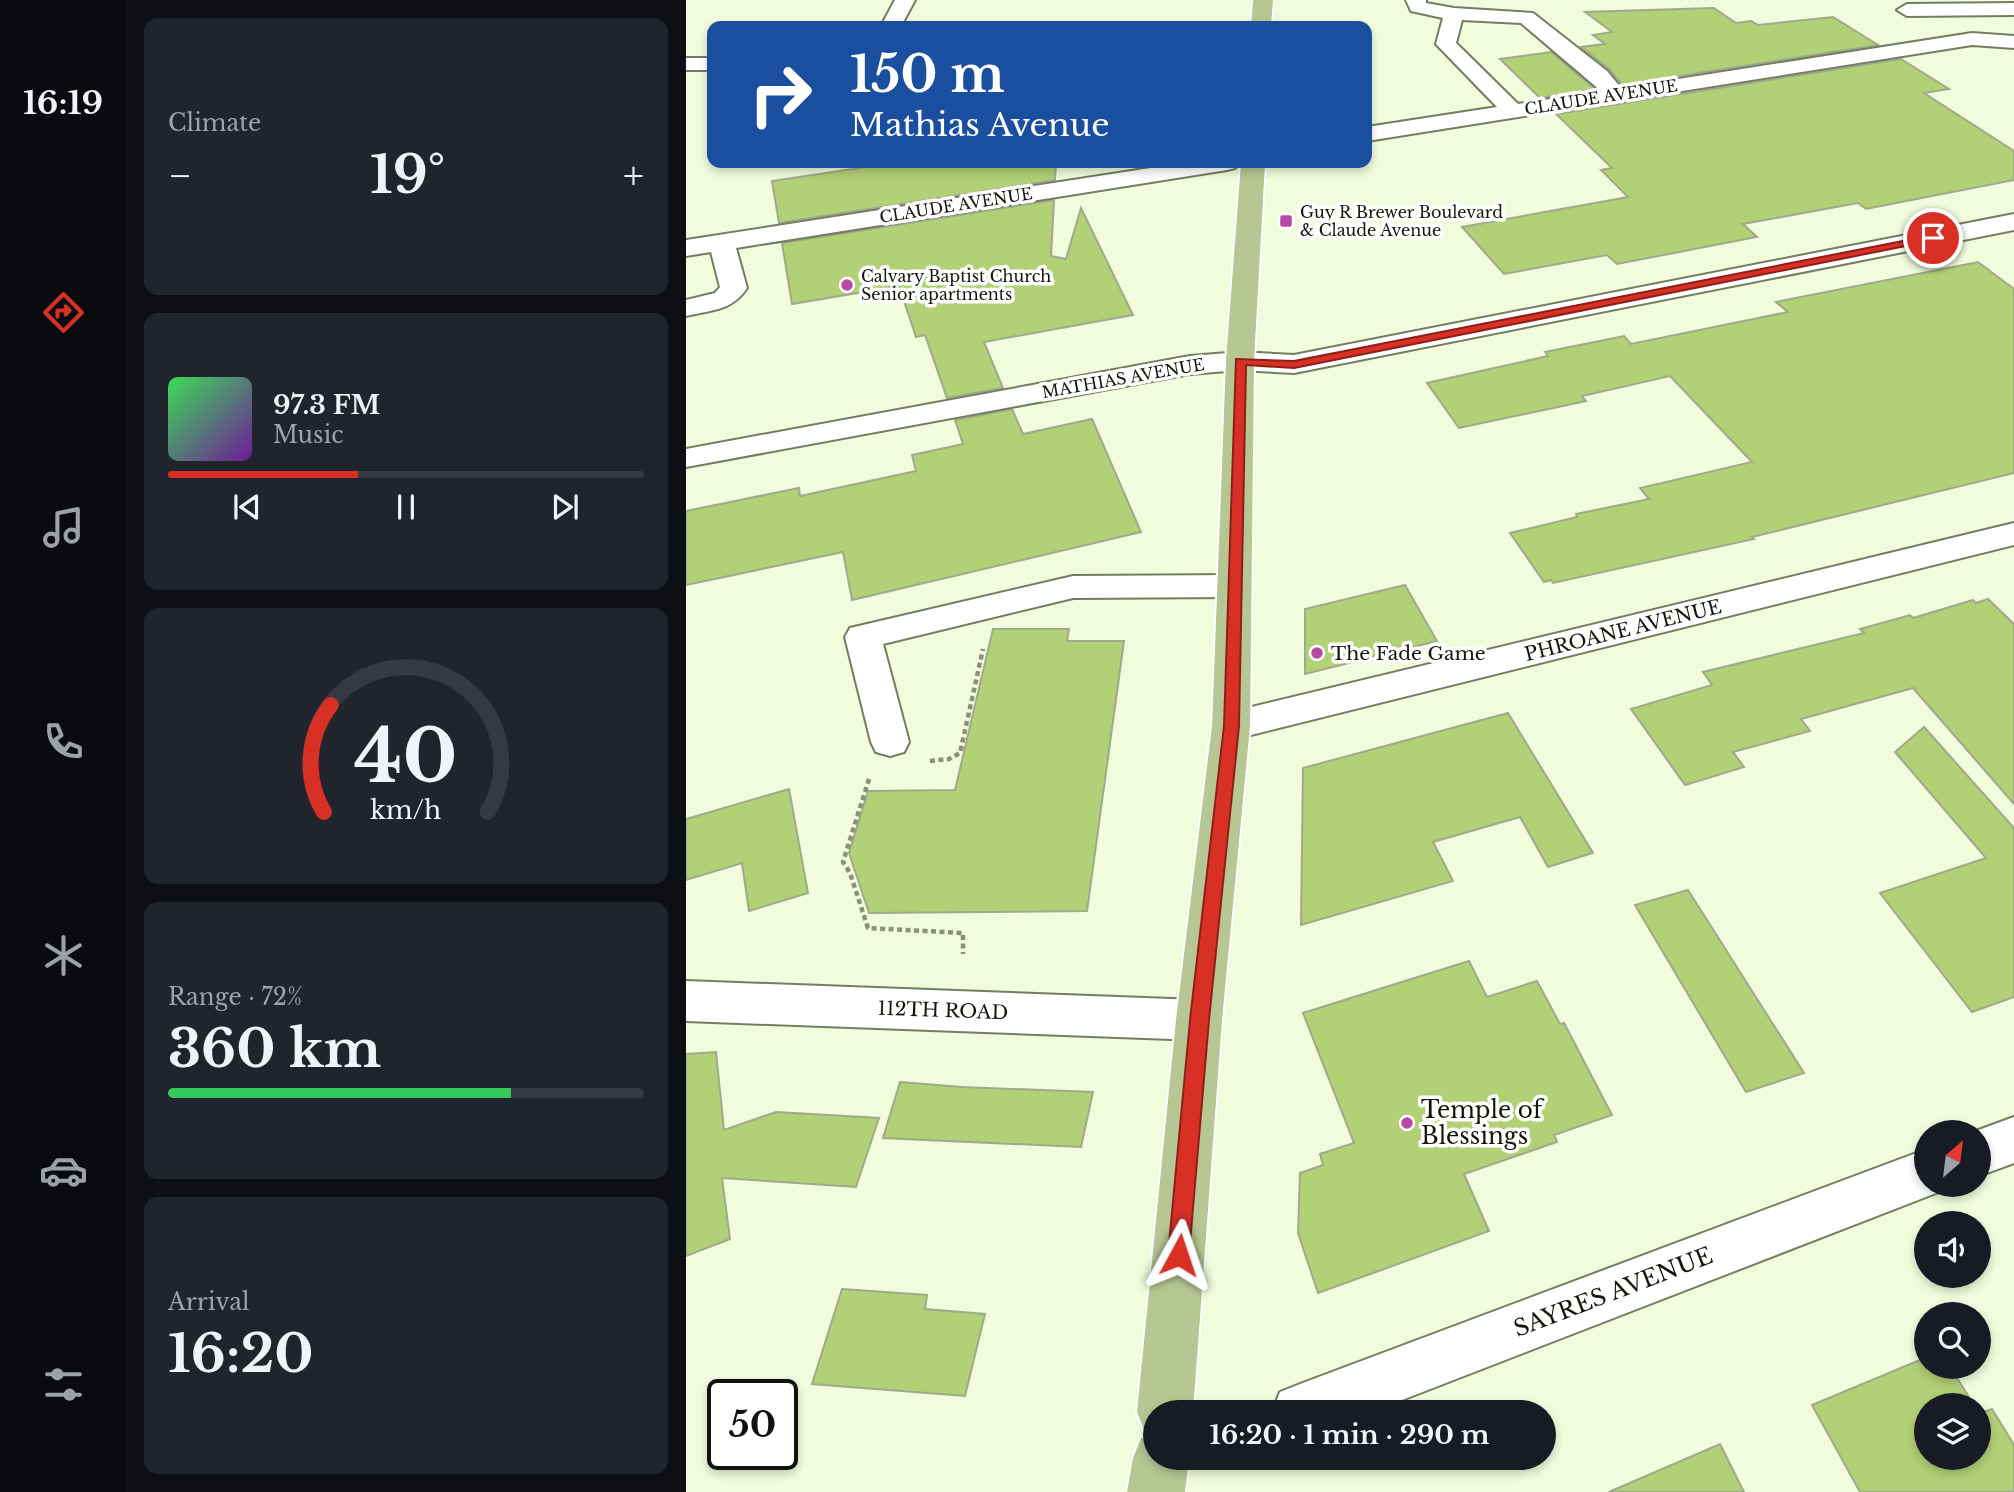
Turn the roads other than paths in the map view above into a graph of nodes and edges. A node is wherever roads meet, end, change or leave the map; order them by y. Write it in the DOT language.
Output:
graph roads {
  1 [pos="905,0"];
  2 [pos="1263,0"];
  3 [pos="1416,0"];
  4 [pos="1903,5"];
  5 [pos="2014,9"];
  6 [pos="1454,14"];
  7 [pos="894,21"];
  8 [pos="1261,21"];
  9 [pos="2014,42"];
  10 [pos="1936,45"];
  11 [pos="686,64"];
  12 [pos="707,64"];
  13 [pos="1616,95"];
  14 [pos="1513,111"];
  15 [pos="1372,133"];
  16 [pos="1195,168"];
  17 [pos="1253,168"];
  18 [pos="2014,222"];
  19 [pos="722,243"];
  20 [pos="686,248"];
  21 [pos="686,308"];
  22 [pos="1240,361"];
  23 [pos="686,458"];
  24 [pos="2014,534"];
  25 [pos="1234,586"];
  26 [pos="1231,726"];
  27 [pos="881,755"];
  28 [pos="686,1001"];
  29 [pos="1199,1020"];
  30 [pos="2014,1140"];
  31 [pos="1992,1148"];
  32 [pos="1914,1178"];
  33 [pos="1169,1400"];
  34 [pos="1331,1400"];
  1 -- 7 [label="street"];
  2 -- 8 [label="main road"];
  3 -- 6 [label="street"];
  4 -- 5 [label="street"];
  4 -- 10 [label="street"];
  6 -- 13 [label="street"];
  6 -- 14 [label="street"];
  9 -- 10 [label="street, CLAUDE AVENUE"];
  10 -- 13 [label="street, CLAUDE AVENUE"];
  11 -- 12 [label="street"];
  13 -- 14 [label="street, CLAUDE AVENUE"];
  14 -- 15 [label="street, CLAUDE AVENUE"];
  16 -- 19 [label="street, CLAUDE AVENUE"];
  17 -- 22 [label="main road"];
  18 -- 22 [label="street, MATHIAS AVENUE"];
  19 -- 20 [label="street, CLAUDE AVENUE"];
  19 -- 21 [label="street"];
  22 -- 23 [label="street, MATHIAS AVENUE"];
  22 -- 25 [label="main road"];
  24 -- 26 [label="street, PHROANE AVENUE"];
  25 -- 26 [label="main road"];
  25 -- 27 [label="street"];
  26 -- 29 [label="main road"];
  28 -- 29 [label="street, 112TH ROAD"];
  29 -- 33 [label="main road"];
  30 -- 31 [label="street"];
  32 -- 34 [label="street, SAYRES AVENUE"];
}
